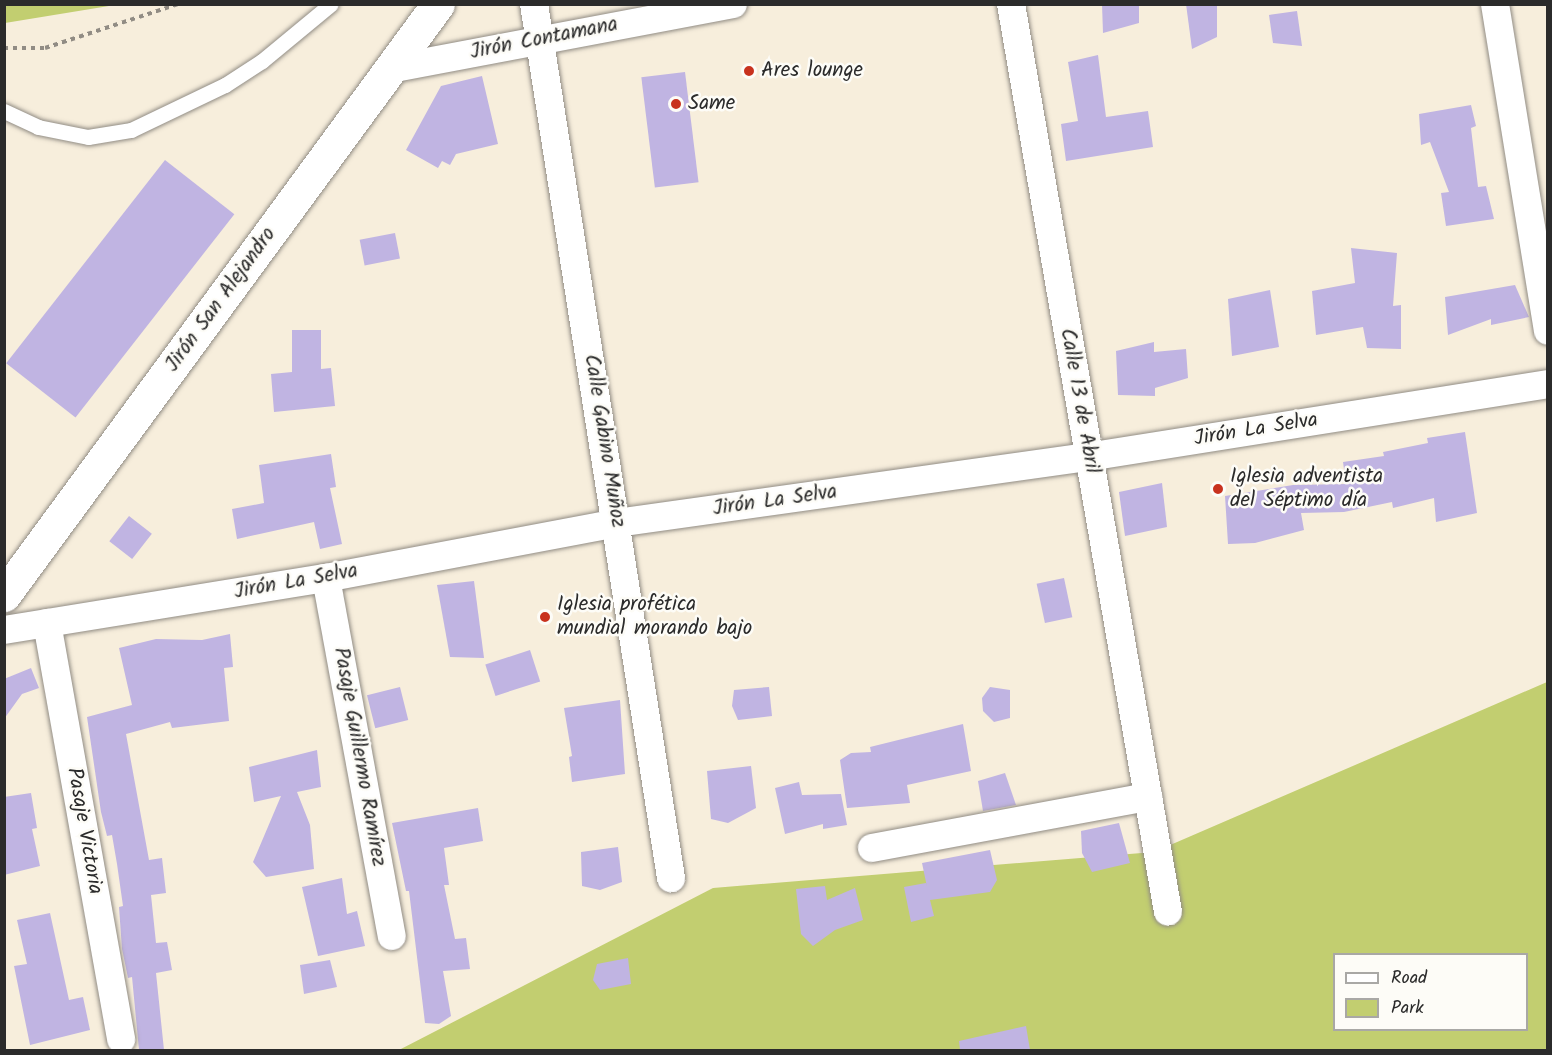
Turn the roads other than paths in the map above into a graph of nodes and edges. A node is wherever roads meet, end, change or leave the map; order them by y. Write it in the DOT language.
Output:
graph roads {
  1 [pos="331,4"];
  2 [pos="438,4"];
  3 [pos="534,4"];
  4 [pos="733,4"];
  5 [pos="1011,4"];
  6 [pos="1495,4"];
  7 [pos="541,39"];
  8 [pos="390,69"];
  9 [pos="4,111"];
  10 [pos="1548,331"];
  11 [pos="1548,384"];
  12 [pos="1088,457"];
  13 [pos="616,523"];
  14 [pos="326,578"];
  15 [pos="4,595"];
  16 [pos="47,623"];
  17 [pos="4,630"];
  18 [pos="1148,797"];
  19 [pos="872,848"];
  20 [pos="671,878"];
  21 [pos="1168,912"];
  22 [pos="392,936"];
  23 [pos="121,1039"];
  1 -- 9 [label="lane"];
  2 -- 8 [label="street, Jirón San Alejandro"];
  3 -- 7 [label="street, Calle Gabino Muñoz"];
  4 -- 7 [label="street, Jirón Contamana"];
  5 -- 12 [label="street, Calle 13 de Abril"];
  6 -- 10 [label="street"];
  7 -- 8 [label="street, Jirón Contamana"];
  7 -- 13 [label="street, Calle Gabino Muñoz"];
  8 -- 15 [label="street, Jirón San Alejandro"];
  11 -- 12 [label="street, Jirón La Selva"];
  12 -- 13 [label="street, Jirón La Selva"];
  12 -- 18 [label="street, Calle 13 de Abril"];
  13 -- 14 [label="street, Jirón La Selva"];
  13 -- 20 [label="street, Calle Gabino Muñoz"];
  14 -- 16 [label="street, Jirón La Selva"];
  14 -- 22 [label="street, Pasaje Guillermo Ramírez"];
  16 -- 17 [label="street, Jirón La Selva"];
  16 -- 23 [label="street, Pasaje Victoria"];
  18 -- 19 [label="street"];
  18 -- 21 [label="street, Calle 13 de Abril"];
}
